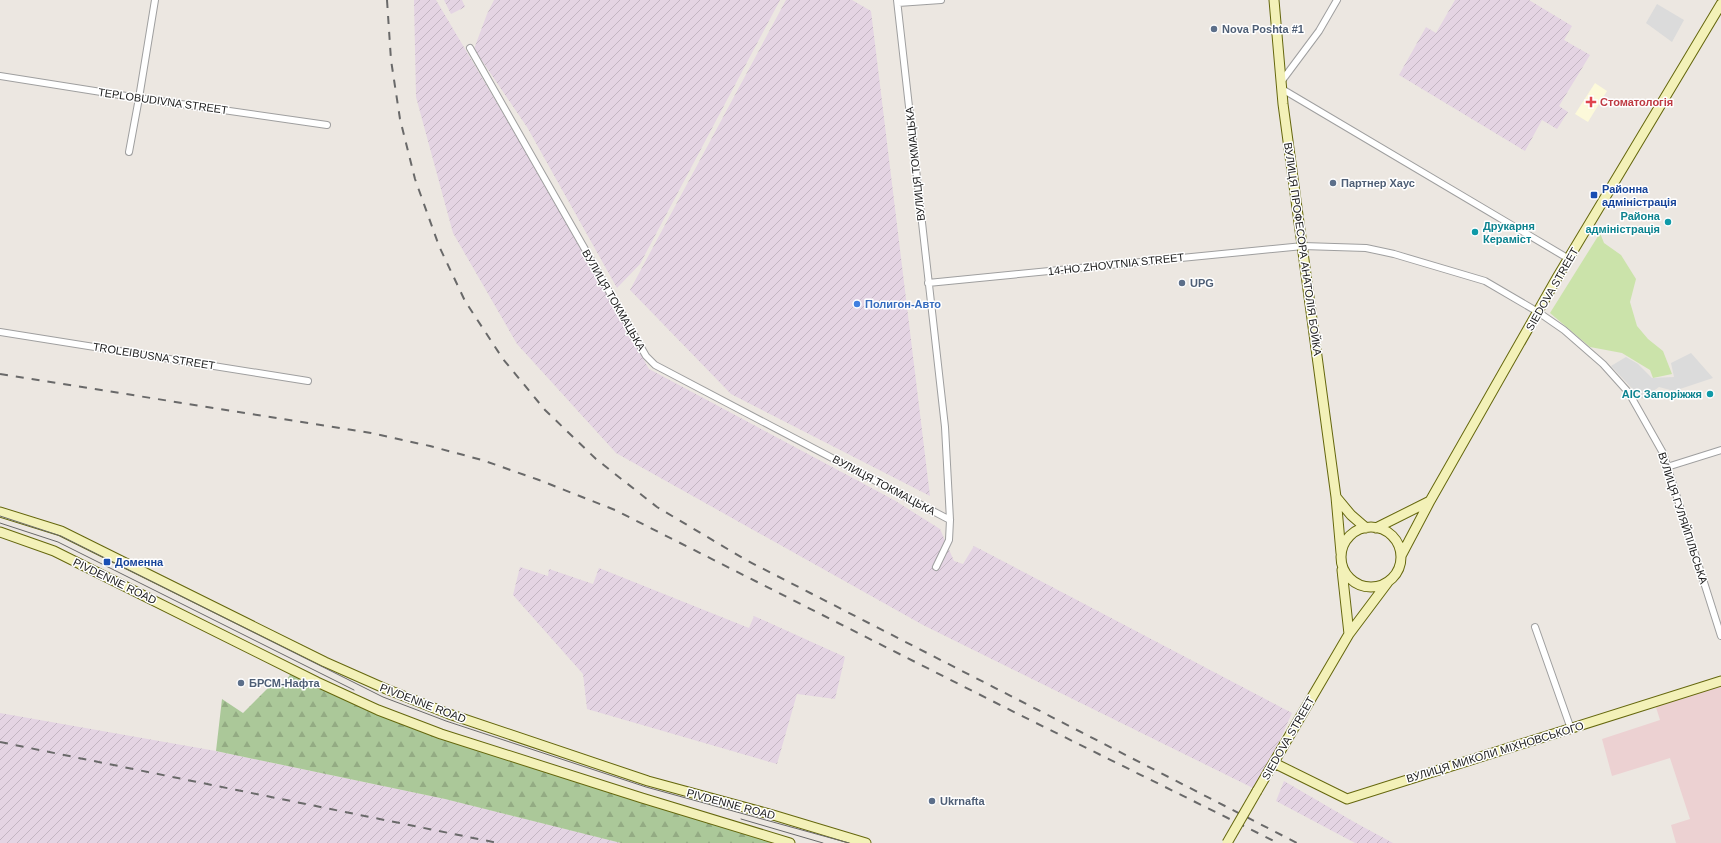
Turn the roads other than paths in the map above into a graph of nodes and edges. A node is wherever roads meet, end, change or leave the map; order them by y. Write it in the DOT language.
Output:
graph roads {
  1 [pos="154,0"];
  2 [pos="941,0"];
  3 [pos="1274,0"];
  4 [pos="1337,0"];
  5 [pos="897,2"];
  6 [pos="1721,4"];
  7 [pos="470,48"];
  8 [pos="0,76"];
  9 [pos="1282,85"];
  10 [pos="139,98"];
  11 [pos="327,125"];
  12 [pos="128,152"];
  13 [pos="1303,246"];
  14 [pos="1569,259"];
  15 [pos="928,283"];
  16 [pos="1538,312"];
  17 [pos="0,332"];
  18 [pos="308,381"];
  19 [pos="1721,450"];
  20 [pos="1667,467"];
  21 [pos="1336,497"];
  22 [pos="1430,501"];
  23 [pos="0,512"];
  24 [pos="950,520"];
  25 [pos="1371,528"];
  26 [pos="0,532"];
  27 [pos="1401,556"];
  28 [pos="1342,557"];
  29 [pos="936,567"];
  30 [pos="1388,582"];
  31 [pos="1535,627"];
  32 [pos="1349,634"];
  33 [pos="1721,636"];
  34 [pos="1721,681"];
  35 [pos="1571,728"];
  36 [pos="1274,763"];
  37 [pos="790,843"];
  38 [pos="866,843"];
  39 [pos="1227,843"];
  1 -- 10 [label="street"];
  2 -- 5 [label="street"];
  3 -- 9 [label="main road, ВУЛИЦЯ ПРОФЕСОРА АНАТОЛІЯ БОЙКА"];
  4 -- 9 [label="street"];
  5 -- 15 [label="street, ВУЛИЦЯ ТОКМАЦЬКА"];
  6 -- 14 [label="main road, SIEDOVA STREET"];
  7 -- 24 [label="street, ВУЛИЦЯ ТОКМАЦЬКА"];
  8 -- 10 [label="street, TEPLOBUDIVNA STREET"];
  9 -- 13 [label="main road, ВУЛИЦЯ ПРОФЕСОРА АНАТОЛІЯ БОЙКА"];
  9 -- 14 [label="street"];
  10 -- 11 [label="street, TEPLOBUDIVNA STREET"];
  10 -- 12 [label="street"];
  13 -- 15 [label="street, 14-HO ZHOVTNIA STREET"];
  13 -- 16 [label="street, ВУЛИЦЯ ГУЛЯЙПІЛЬСЬКА"];
  13 -- 21 [label="main road, ВУЛИЦЯ ПРОФЕСОРА АНАТОЛІЯ БОЙКА"];
  14 -- 16 [label="main road, SIEDOVA STREET"];
  15 -- 24 [label="street, ВУЛИЦЯ ТОКМАЦЬКА"];
  16 -- 20 [label="street, ВУЛИЦЯ ГУЛЯЙПІЛЬСЬКА"];
  16 -- 22 [label="main road, SIEDOVA STREET"];
  17 -- 18 [label="street, TROLEIBUSNA STREET"];
  19 -- 20 [label="street"];
  20 -- 33 [label="street, ВУЛИЦЯ ГУЛЯЙПІЛЬСЬКА"];
  21 -- 25 [label="main road"];
  21 -- 28 [label="main road, ВУЛИЦЯ ПРОФЕСОРА АНАТОЛІЯ БОЙКА"];
  22 -- 25 [label="main road"];
  22 -- 27 [label="main road, SIEDOVA STREET"];
  23 -- 38 [label="main road, PIVDENNE ROAD"];
  24 -- 29 [label="street, ВУЛИЦЯ ТОКМАЦЬКА"];
  25 -- 27 [label="main road"];
  25 -- 28 [label="main road"];
  26 -- 37 [label="main road, PIVDENNE ROAD"];
  27 -- 30 [label="main road"];
  28 -- 30 [label="main road"];
  28 -- 32 [label="main road"];
  30 -- 32 [label="main road, SIEDOVA STREET"];
  31 -- 35 [label="street"];
  32 -- 36 [label="main road, SIEDOVA STREET"];
  34 -- 35 [label="main road, ВУЛИЦЯ МИКОЛИ МІХНОВСЬКОГО"];
  35 -- 36 [label="main road, ВУЛИЦЯ МИКОЛИ МІХНОВСЬКОГО"];
  36 -- 39 [label="main road, SIEDOVA STREET, bridge"];
}
